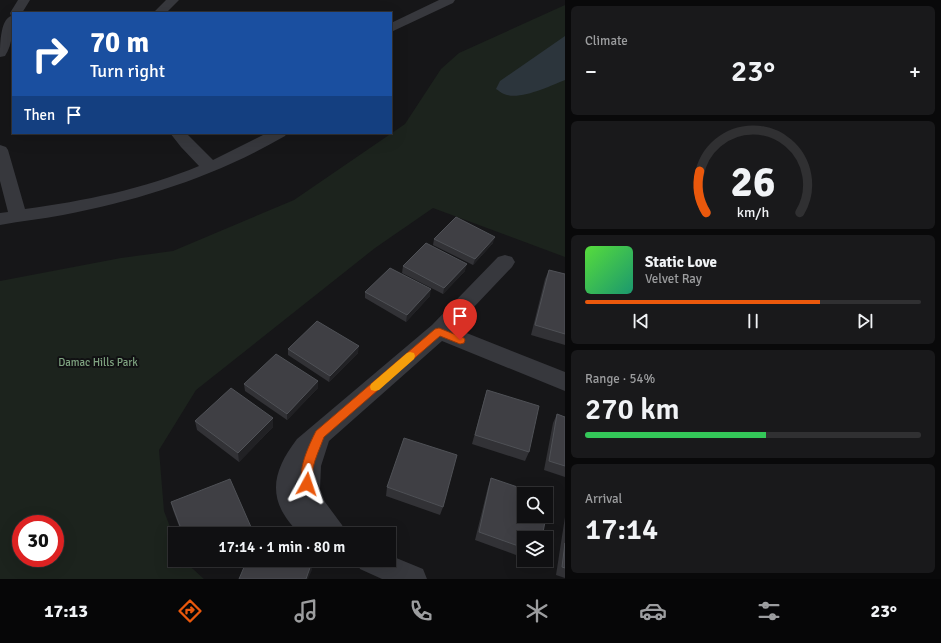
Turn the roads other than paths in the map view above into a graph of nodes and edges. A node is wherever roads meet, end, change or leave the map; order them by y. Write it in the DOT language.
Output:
graph roads {
  1 [pos="24,0"];
  2 [pos="172,0"];
  3 [pos="449,0"];
  4 [pos="17,12"];
  5 [pos="161,12"];
  6 [pos="12,21"];
  7 [pos="392,28"];
  8 [pos="0,53"];
  9 [pos="179,134"];
  10 [pos="277,134"];
  11 [pos="0,150"];
  12 [pos="210,167"];
  13 [pos="18,216"];
  14 [pos="0,219"];
  15 [pos="505,262"];
  16 [pos="439,331"];
  17 [pos="565,382"];
  18 [pos="320,434"];
  19 [pos="310,527"];
  20 [pos="328,527"];
  21 [pos="386,567"];
  22 [pos="413,579"];
  1 -- 4 [label="street"];
  2 -- 5 [label="street"];
  3 -- 7 [label="street"];
  6 -- 8 [label="street"];
  9 -- 12 [label="street"];
  10 -- 12 [label="street"];
  11 -- 13 [label="street"];
  12 -- 13 [label="street"];
  13 -- 14 [label="street"];
  15 -- 16 [label="street"];
  16 -- 17 [label="street"];
  16 -- 18 [label="street"];
  18 -- 19 [label="street"];
  18 -- 20 [label="street"];
  21 -- 22 [label="street"];
}
